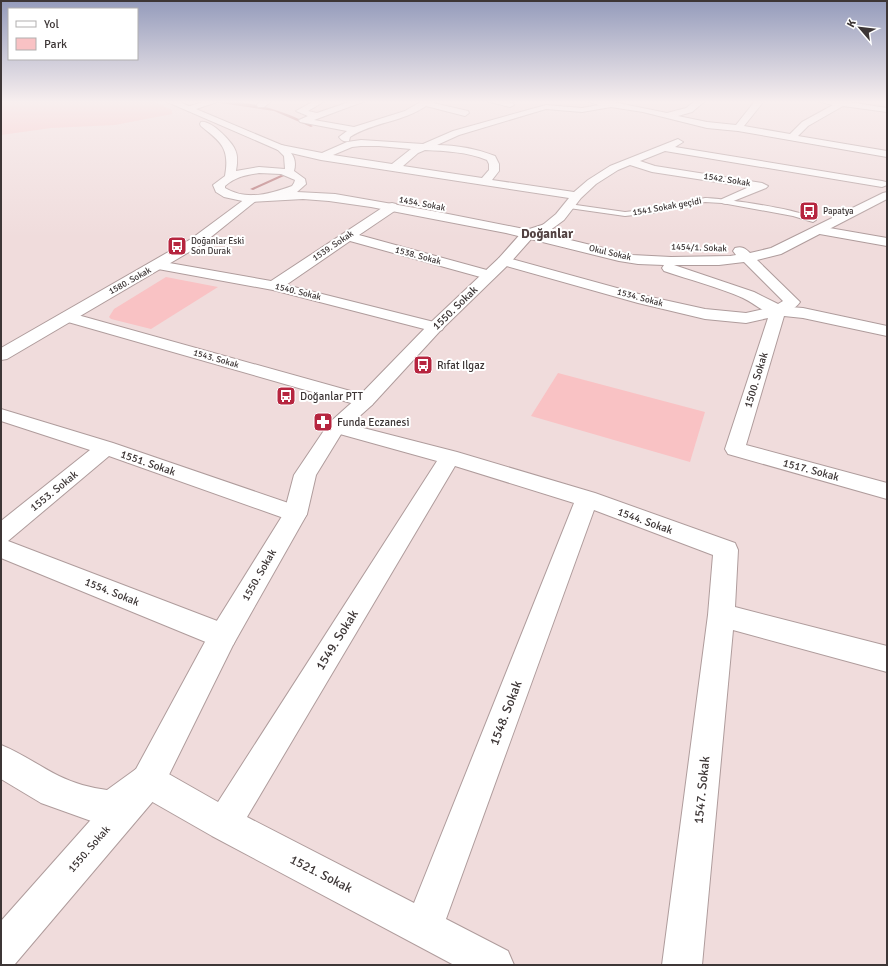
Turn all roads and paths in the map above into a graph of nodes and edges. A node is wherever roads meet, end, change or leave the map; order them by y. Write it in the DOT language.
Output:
graph roads {
  1 [pos="229,146"];
  2 [pos="277,146"];
  3 [pos="345,146"];
  4 [pos="428,146"];
  5 [pos="669,146"];
  6 [pos="839,146"];
  7 [pos="281,148"];
  8 [pos="665,148"];
  9 [pos="758,153"];
  10 [pos="887,154"];
  11 [pos="320,157"];
  12 [pos="629,162"];
  13 [pos="747,162"];
  14 [pos="395,167"];
  15 [pos="289,172"];
  16 [pos="230,177"];
  17 [pos="300,179"];
  18 [pos="485,181"];
  19 [pos="313,182"];
  20 [pos="326,185"];
  21 [pos="885,191"];
  22 [pos="275,196"];
  23 [pos="577,196"];
  24 [pos="253,198"];
  25 [pos="726,202"];
  26 [pos="568,206"];
  27 [pos="392,207"];
  28 [pos="816,225"];
  29 [pos="545,228"];
  30 [pos="528,234"];
  31 [pos="348,236"];
  32 [pos="591,237"];
  33 [pos="772,239"];
  34 [pos="887,242"];
  35 [pos="759,243"];
  36 [pos="689,248"];
  37 [pos="710,250"];
  38 [pos="743,254"];
  39 [pos="632,259"];
  40 [pos="504,261"];
  41 [pos="719,261"];
  42 [pos="158,265"];
  43 [pos="489,275"];
  44 [pos="274,286"];
  45 [pos="749,295"];
  46 [pos="778,311"];
  47 [pos="67,317"];
  48 [pos="436,327"];
  49 [pos="887,331"];
  50 [pos="1,355"];
  51 [pos="365,401"];
  52 [pos="1,415"];
  53 [pos="336,426"];
  54 [pos="106,448"];
  55 [pos="735,449"];
  56 [pos="450,456"];
  57 [pos="887,491"];
  58 [pos="587,500"];
  59 [pos="295,514"];
  60 [pos="1,534"];
  61 [pos="1,548"];
  62 [pos="721,615"];
  63 [pos="223,636"];
  64 [pos="887,659"];
  65 [pos="1,761"];
  66 [pos="148,781"];
  67 [pos="224,824"];
  68 [pos="424,927"];
  69 [pos="1,950"];
  70 [pos="494,965"];
  71 [pos="682,965"];
  1 -- 16 [label="street"];
  2 -- 7 [label="street"];
  3 -- 11 [label="street"];
  4 -- 14 [label="street"];
  4 -- 18 [label="street"];
  5 -- 8 [label="street"];
  6 -- 10 [label="street"];
  7 -- 11 [label="street"];
  7 -- 15 [label="street"];
  8 -- 12 [label="street"];
  8 -- 13 [label="street"];
  9 -- 13 [label="street"];
  11 -- 14 [label="street"];
  12 -- 23 [label="street"];
  12 -- 25 [label="street, 1542. Sokak"];
  13 -- 21 [label="street"];
  14 -- 18 [label="street"];
  15 -- 16 [label="street"];
  15 -- 17 [label="street"];
  16 -- 24 [label="street"];
  17 -- 19 [label="street"];
  17 -- 22 [label="street"];
  18 -- 23 [label="street"];
  20 -- 29 [label="street, 1454. Sokak"];
  21 -- 28 [label="street, Okul Sokak"];
  22 -- 24 [label="street"];
  22 -- 27 [label="street, Okul Sokak"];
  23 -- 26 [label="street"];
  24 -- 42 [label="street, 1580. Sokak"];
  25 -- 26 [label="lane, 1541 Sokak geçidi"];
  25 -- 28 [label="lane, 1541 Sokak geçidi"];
  26 -- 29 [label="street"];
  27 -- 30 [label="street, Okul Sokak"];
  27 -- 31 [label="street, 1539. Sokak"];
  28 -- 33 [label="street"];
  28 -- 34 [label="street"];
  28 -- 38 [label="street, Okul Sokak"];
  29 -- 30 [label="street, 1550. Sokak"];
  29 -- 32 [label="street"];
  30 -- 39 [label="street, Okul Sokak"];
  30 -- 40 [label="street, 1550. Sokak"];
  31 -- 43 [label="street, 1538. Sokak"];
  31 -- 44 [label="street, 1539. Sokak"];
  35 -- 38 [label="street, 1454/1. Sokak"];
  36 -- 37 [label="street, 1454/1. Sokak"];
  37 -- 38 [label="street, 1454/1. Sokak"];
  37 -- 41 [label="street"];
  38 -- 41 [label="street, Okul Sokak"];
  38 -- 46 [label="street"];
  39 -- 41 [label="street, Okul Sokak"];
  39 -- 45 [label="street"];
  40 -- 43 [label="street, 1550. Sokak"];
  40 -- 46 [label="street, 1534. Sokak"];
  41 -- 45 [label="street"];
  42 -- 44 [label="street, 1540. Sokak"];
  42 -- 47 [label="street, 1580. Sokak"];
  43 -- 48 [label="street, 1550. Sokak"];
  44 -- 48 [label="street, 1540. Sokak"];
  45 -- 46 [label="street"];
  46 -- 49 [label="street"];
  46 -- 55 [label="street, 1500. Sokak"];
  47 -- 50 [label="street, 1580. Sokak"];
  47 -- 51 [label="street, 1543. Sokak"];
  48 -- 51 [label="street, 1550. Sokak"];
  51 -- 53 [label="street, 1550. Sokak"];
  52 -- 54 [label="street, 1551. Sokak"];
  53 -- 56 [label="street, 1544. Sokak"];
  53 -- 59 [label="street, 1550. Sokak"];
  54 -- 59 [label="street, 1551. Sokak"];
  54 -- 60 [label="street, 1553. Sokak"];
  55 -- 57 [label="street, 1517. Sokak"];
  56 -- 58 [label="street, 1544. Sokak"];
  56 -- 67 [label="street, 1549. Sokak"];
  58 -- 62 [label="street, 1544. Sokak"];
  58 -- 68 [label="street, 1548. Sokak"];
  59 -- 63 [label="street, 1550. Sokak"];
  61 -- 63 [label="street, 1554. Sokak"];
  62 -- 64 [label="street"];
  62 -- 71 [label="street, 1547. Sokak"];
  63 -- 66 [label="street, 1550. Sokak"];
  65 -- 66 [label="street"];
  66 -- 67 [label="street, 1521. Sokak"];
  66 -- 69 [label="street, 1550. Sokak"];
  67 -- 68 [label="street, 1521. Sokak"];
  68 -- 70 [label="street, 1521. Sokak"];
}
